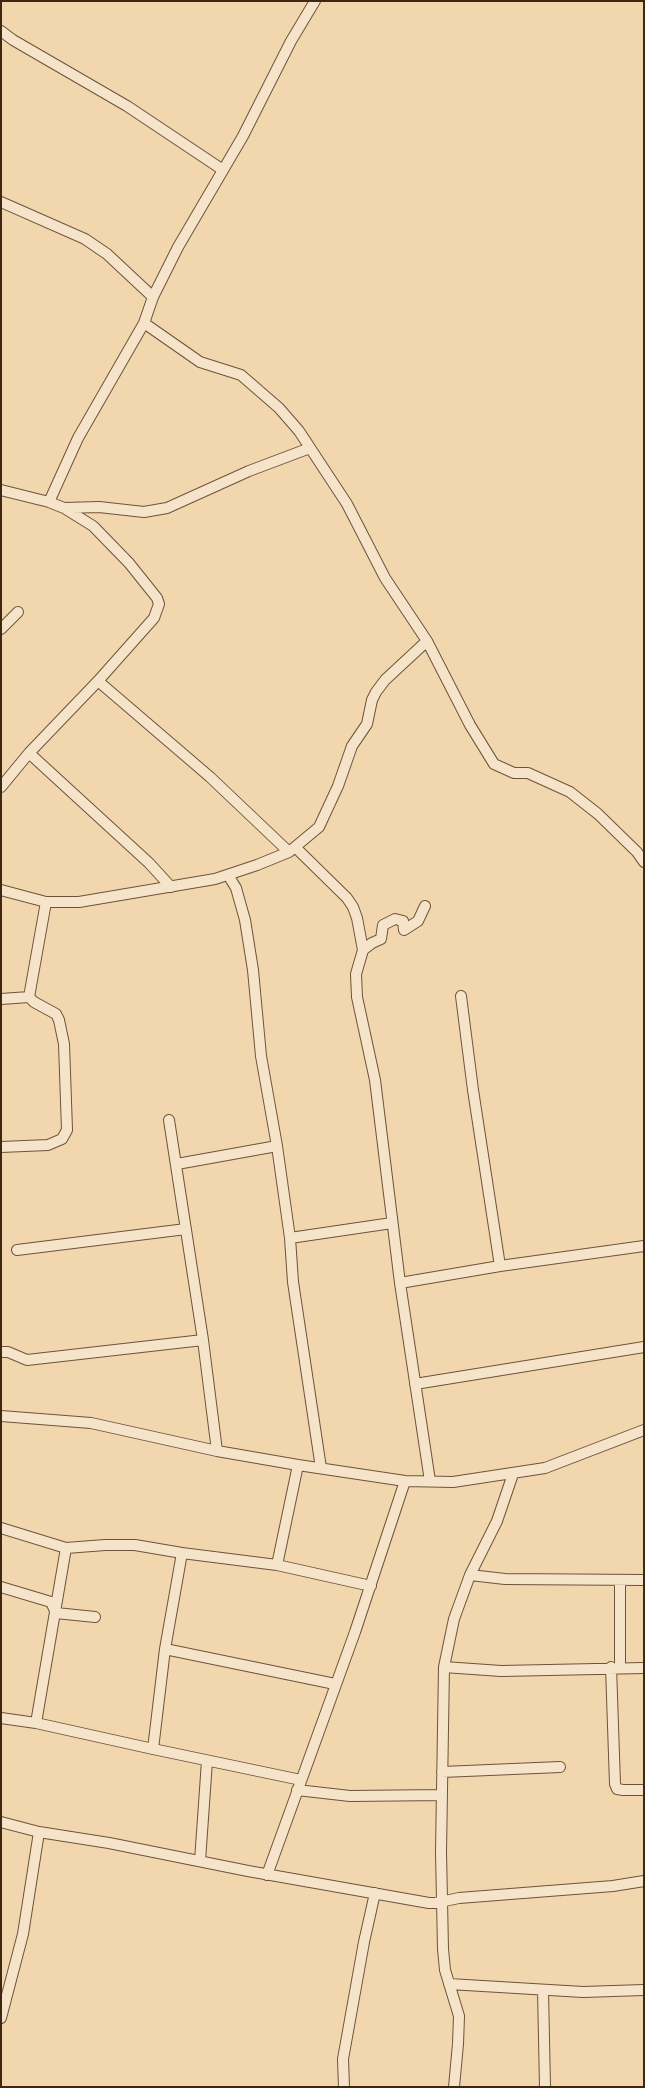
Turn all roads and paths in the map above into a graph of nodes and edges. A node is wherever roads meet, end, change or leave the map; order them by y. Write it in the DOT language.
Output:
graph roads {
  1 [pos="315,1"];
  2 [pos="1,32"];
  3 [pos="223,170"];
  4 [pos="1,202"];
  5 [pos="153,297"];
  6 [pos="144,323"];
  7 [pos="310,448"];
  8 [pos="1,490"];
  9 [pos="49,502"];
  10 [pos="64,508"];
  11 [pos="18,612"];
  12 [pos="1,629"];
  13 [pos="427,641"];
  14 [pos="98,681"];
  15 [pos="29,753"];
  16 [pos="1,787"];
  17 [pos="292,849"];
  18 [pos="644,862"];
  19 [pos="228,875"];
  20 [pos="171,886"];
  21 [pos="1,890"];
  22 [pos="46,902"];
  23 [pos="425,906"];
  24 [pos="363,950"];
  25 [pos="461,996"];
  26 [pos="29,997"];
  27 [pos="1,999"];
  28 [pos="169,1120"];
  29 [pos="277,1146"];
  30 [pos="1,1147"];
  31 [pos="177,1164"];
  32 [pos="392,1223"];
  33 [pos="186,1228"];
  34 [pos="290,1238"];
  35 [pos="644,1246"];
  36 [pos="16,1250"];
  37 [pos="500,1266"];
  38 [pos="400,1283"];
  39 [pos="203,1340"];
  40 [pos="644,1347"];
  41 [pos="1,1352"];
  42 [pos="415,1384"];
  43 [pos="1,1416"];
  44 [pos="644,1430"];
  45 [pos="217,1451"];
  46 [pos="298,1465"];
  47 [pos="321,1468"];
  48 [pos="512,1474"];
  49 [pos="405,1481"];
  50 [pos="430,1481"];
  51 [pos="1,1528"];
  52 [pos="66,1548"];
  53 [pos="182,1553"];
  54 [pos="277,1565"];
  55 [pos="470,1575"];
  56 [pos="620,1580"];
  57 [pos="644,1580"];
  58 [pos="371,1586"];
  59 [pos="1,1587"];
  60 [pos="56,1613"];
  61 [pos="94,1617"];
  62 [pos="165,1650"];
  63 [pos="615,1667"];
  64 [pos="444,1668"];
  65 [pos="644,1668"];
  66 [pos="335,1684"];
  67 [pos="1,1718"];
  68 [pos="36,1722"];
  69 [pos="153,1749"];
  70 [pos="207,1761"];
  71 [pos="560,1768"];
  72 [pos="442,1772"];
  73 [pos="301,1780"];
  74 [pos="297,1790"];
  75 [pos="644,1790"];
  76 [pos="442,1795"];
  77 [pos="1,1822"];
  78 [pos="38,1832"];
  79 [pos="200,1861"];
  80 [pos="266,1874"];
  81 [pos="644,1881"];
  82 [pos="375,1893"];
  83 [pos="442,1901"];
  84 [pos="449,1984"];
  85 [pos="543,1990"];
  86 [pos="644,1990"];
  87 [pos="1,2018"];
  88 [pos="344,2087"];
  89 [pos="454,2087"];
  90 [pos="545,2087"];
  1 -- 3 [label="street"];
  2 -- 3 [label="street"];
  3 -- 5 [label="street"];
  4 -- 5 [label="street"];
  5 -- 6 [label="street"];
  6 -- 7 [label="street"];
  6 -- 9 [label="street"];
  7 -- 10 [label="street"];
  7 -- 13 [label="street"];
  8 -- 9 [label="street"];
  9 -- 10 [label="street"];
  10 -- 14 [label="street"];
  11 -- 12 [label="street"];
  13 -- 17 [label="street"];
  13 -- 18 [label="street"];
  14 -- 15 [label="street"];
  14 -- 17 [label="street"];
  15 -- 16 [label="street"];
  15 -- 20 [label="street"];
  17 -- 19 [label="street"];
  17 -- 24 [label="street"];
  19 -- 20 [label="street"];
  19 -- 29 [label="street"];
  20 -- 22 [label="street"];
  21 -- 22 [label="street"];
  22 -- 26 [label="street"];
  23 -- 24 [label="street"];
  24 -- 32 [label="street"];
  25 -- 37 [label="street"];
  26 -- 27 [label="street"];
  26 -- 30 [label="street"];
  28 -- 31 [label="street"];
  29 -- 31 [label="street"];
  29 -- 34 [label="street"];
  31 -- 33 [label="street"];
  32 -- 34 [label="street"];
  32 -- 38 [label="street"];
  33 -- 36 [label="street"];
  33 -- 39 [label="street"];
  34 -- 47 [label="street"];
  35 -- 37 [label="street"];
  37 -- 38 [label="street"];
  38 -- 42 [label="street"];
  39 -- 41 [label="street"];
  39 -- 45 [label="street"];
  40 -- 42 [label="street"];
  42 -- 50 [label="street"];
  43 -- 45 [label="street"];
  44 -- 48 [label="street"];
  45 -- 46 [label="street"];
  46 -- 47 [label="street"];
  46 -- 54 [label="street"];
  47 -- 49 [label="street"];
  48 -- 50 [label="street"];
  48 -- 55 [label="street"];
  49 -- 50 [label="street"];
  49 -- 58 [label="street"];
  51 -- 52 [label="street"];
  52 -- 53 [label="street"];
  52 -- 60 [label="street"];
  53 -- 54 [label="street"];
  53 -- 62 [label="street"];
  54 -- 58 [label="street"];
  55 -- 56 [label="street"];
  55 -- 64 [label="street"];
  56 -- 57 [label="street"];
  56 -- 63 [label="street"];
  58 -- 66 [label="street"];
  59 -- 60 [label="street"];
  60 -- 61 [label="street"];
  60 -- 68 [label="street"];
  62 -- 66 [label="street"];
  62 -- 69 [label="street"];
  63 -- 64 [label="street"];
  63 -- 65 [label="street"];
  63 -- 75 [label="street"];
  64 -- 72 [label="street"];
  66 -- 73 [label="street"];
  67 -- 68 [label="street"];
  68 -- 69 [label="street"];
  69 -- 70 [label="street"];
  70 -- 73 [label="street"];
  70 -- 79 [label="street"];
  71 -- 72 [label="street"];
  72 -- 76 [label="street"];
  73 -- 74 [label="street"];
  74 -- 76 [label="street"];
  74 -- 80 [label="street"];
  76 -- 83 [label="street"];
  77 -- 78 [label="street"];
  78 -- 79 [label="street"];
  78 -- 87 [label="street"];
  79 -- 80 [label="street"];
  80 -- 82 [label="street"];
  81 -- 83 [label="street"];
  82 -- 83 [label="street"];
  82 -- 88 [label="street"];
  83 -- 84 [label="street"];
  84 -- 85 [label="street"];
  84 -- 89 [label="street"];
  85 -- 86 [label="street"];
  85 -- 90 [label="street"];
}
